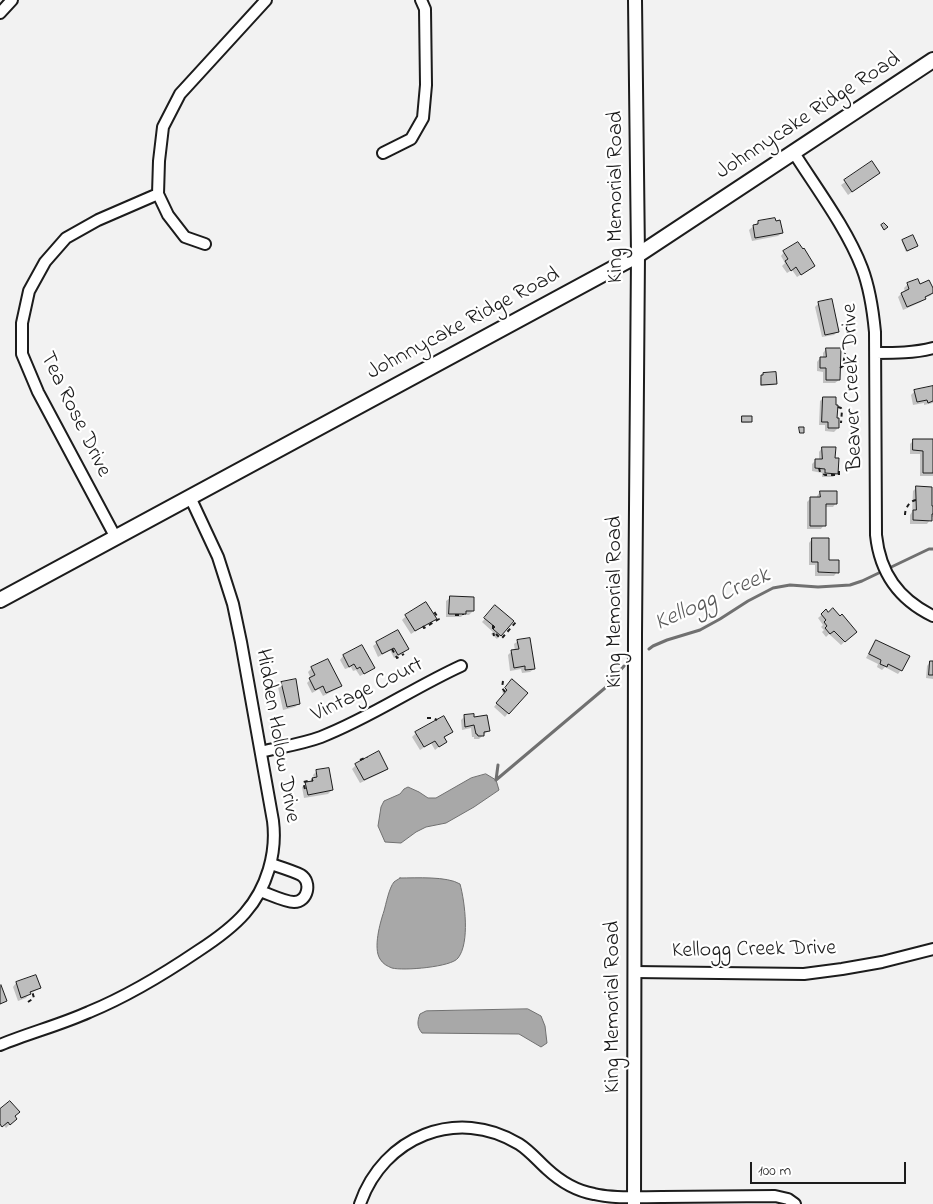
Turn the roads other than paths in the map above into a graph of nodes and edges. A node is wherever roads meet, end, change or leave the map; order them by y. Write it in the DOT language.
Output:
graph roads {
  1 [pos="12,0"];
  2 [pos="266,0"];
  3 [pos="421,0"];
  4 [pos="635,0"];
  5 [pos="0,13"];
  6 [pos="933,60"];
  7 [pos="383,153"];
  8 [pos="794,153"];
  9 [pos="158,194"];
  10 [pos="205,244"];
  11 [pos="638,255"];
  12 [pos="933,348"];
  13 [pos="876,353"];
  14 [pos="190,497"];
  15 [pos="116,538"];
  16 [pos="0,600"];
  17 [pos="933,616"];
  18 [pos="461,666"];
  19 [pos="262,752"];
  20 [pos="271,864"];
  21 [pos="260,891"];
  22 [pos="933,949"];
  23 [pos="634,972"];
  24 [pos="0,1045"];
  25 [pos="634,1200"];
  26 [pos="360,1204"];
  27 [pos="795,1204"];
  1 -- 5 [label="street"];
  2 -- 9 [label="street"];
  3 -- 7 [label="street"];
  4 -- 11 [label="street, King Memorial Road"];
  6 -- 8 [label="main road, Johnnycake Ridge Road"];
  8 -- 11 [label="main road, Johnnycake Ridge Road"];
  8 -- 13 [label="street, Beaver Creek Drive"];
  9 -- 10 [label="street"];
  9 -- 15 [label="street, Tea Rose Drive"];
  11 -- 14 [label="main road, Johnnycake Ridge Road"];
  11 -- 23 [label="street, King Memorial Road"];
  12 -- 13 [label="street"];
  13 -- 17 [label="street, Beaver Creek Drive"];
  14 -- 15 [label="main road, Johnnycake Ridge Road"];
  14 -- 19 [label="street, Hidden Hollow Drive"];
  15 -- 16 [label="main road, Johnnycake Ridge Road"];
  18 -- 19 [label="street, Vintage Court"];
  19 -- 20 [label="street, Hidden Hollow Drive"];
  20 -- 21 [label="street, Hidden Hollow Drive"];
  20 -- 21 [label="street"];
  21 -- 24 [label="street, Hidden Hollow Drive"];
  22 -- 23 [label="street, Kellogg Creek Drive"];
  23 -- 25 [label="street, King Memorial Road"];
  25 -- 26 [label="street"];
  25 -- 27 [label="street"];
}
